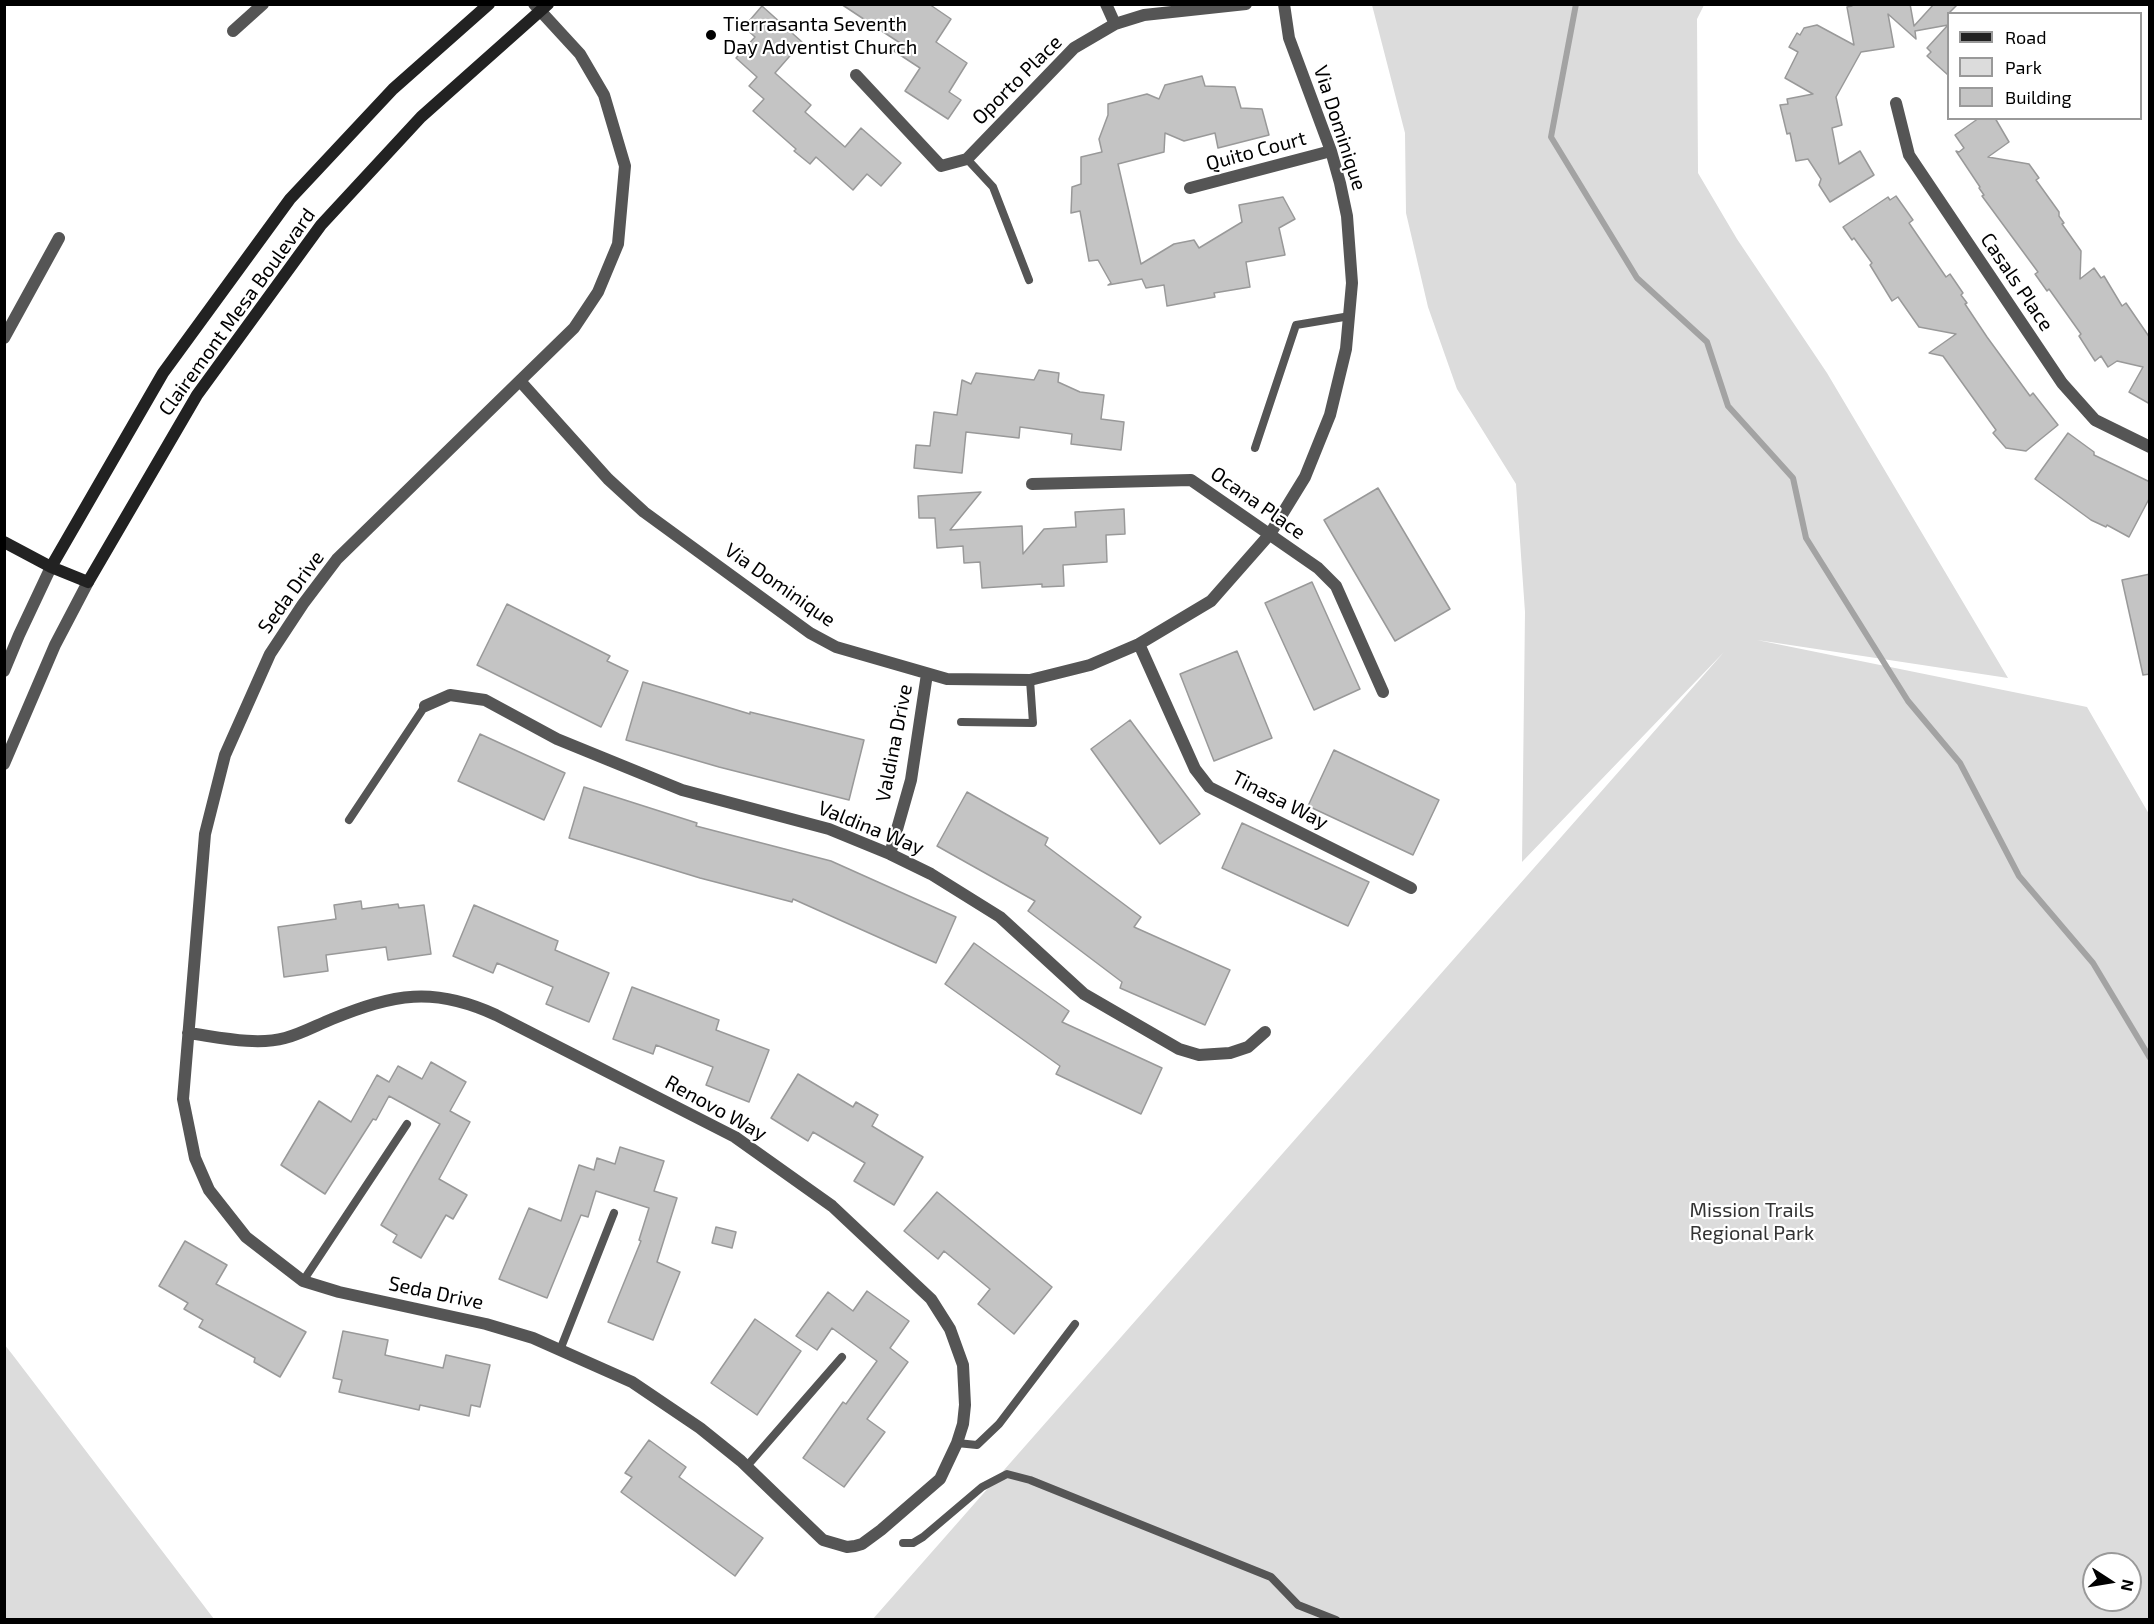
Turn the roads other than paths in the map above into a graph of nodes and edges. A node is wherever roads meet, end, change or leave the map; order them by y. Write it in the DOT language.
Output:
graph roads {
  1 [pos="262,4"];
  2 [pos="489,4"];
  3 [pos="1106,4"];
  4 [pos="1246,4"];
  5 [pos="1284,4"];
  6 [pos="1230,5"];
  7 [pos="541,7"];
  8 [pos="1115,24"];
  9 [pos="233,31"];
  10 [pos="856,75"];
  11 [pos="1896,103"];
  12 [pos="1331,151"];
  13 [pos="967,159"];
  14 [pos="1190,188"];
  15 [pos="59,238"];
  16 [pos="1029,280"];
  17 [pos="1350,316"];
  18 [pos="4,338"];
  19 [pos="520,381"];
  20 [pos="2150,447"];
  21 [pos="1255,448"];
  22 [pos="1032,484"];
  23 [pos="1270,534"];
  24 [pos="4,542"];
  25 [pos="51,567"];
  26 [pos="88,582"];
  27 [pos="1139,644"];
  28 [pos="4,671"];
  29 [pos="927,675"];
  30 [pos="1030,680"];
  31 [pos="1383,692"];
  32 [pos="425,706"];
  33 [pos="961,722"];
  34 [pos="4,764"];
  35 [pos="349,820"];
  36 [pos="890,854"];
  37 [pos="1411,888"];
  38 [pos="1265,1032"];
  39 [pos="188,1033"];
  40 [pos="407,1124"];
  41 [pos="614,1213"];
  42 [pos="303,1281"];
  43 [pos="1075,1324"];
  44 [pos="560,1350"];
  45 [pos="842,1357"];
  46 [pos="957,1443"];
  47 [pos="747,1466"];
  48 [pos="881,1530"];
  49 [pos="903,1543"];
  50 [pos="1336,1620"];
  1 -- 9 [label="street"];
  2 -- 25 [label="street, Clairemont Mesa Boulevard"];
  3 -- 8 [label="street"];
  4 -- 6 [label="street, Oporto Place"];
  5 -- 12 [label="street, Via Dominique"];
  6 -- 8 [label="street, Oporto Place"];
  7 -- 19 [label="street, Seda Drive"];
  7 -- 26 [label="street, Clairemont Mesa Boulevard"];
  8 -- 13 [label="street, Oporto Place"];
  10 -- 13 [label="street"];
  11 -- 20 [label="street, Casals Place"];
  12 -- 14 [label="street, Quito Court"];
  12 -- 17 [label="street, Via Dominique"];
  13 -- 16 [label="lane"];
  15 -- 18 [label="street"];
  17 -- 21 [label="lane"];
  17 -- 23 [label="street, Via Dominique"];
  19 -- 29 [label="street, Via Dominique"];
  19 -- 39 [label="street, Seda Drive"];
  22 -- 23 [label="street, Ocana Place"];
  23 -- 27 [label="street, Via Dominique"];
  23 -- 31 [label="street, Ocana Place"];
  24 -- 25 [label="street"];
  25 -- 26 [label="street"];
  25 -- 28 [label="street, Clairemont Mesa Boulevard"];
  26 -- 34 [label="street, Clairemont Mesa Boulevard"];
  27 -- 30 [label="street, Via Dominique"];
  27 -- 37 [label="street, Tinasa Way"];
  29 -- 30 [label="street, Via Dominique"];
  29 -- 36 [label="street, Valdina Drive"];
  30 -- 33 [label="lane"];
  32 -- 35 [label="lane"];
  32 -- 36 [label="street, Valdina Way"];
  36 -- 38 [label="street, Valdina Way"];
  39 -- 42 [label="street, Seda Drive"];
  39 -- 46 [label="street, Renovo Way"];
  40 -- 42 [label="lane"];
  41 -- 44 [label="lane"];
  42 -- 44 [label="street, Seda Drive"];
  43 -- 46 [label="lane"];
  44 -- 47 [label="street, Seda Drive"];
  45 -- 47 [label="lane"];
  46 -- 48 [label="street, Renovo Way"];
  47 -- 48 [label="street, Seda Drive"];
  49 -- 50 [label="lane"];
}
